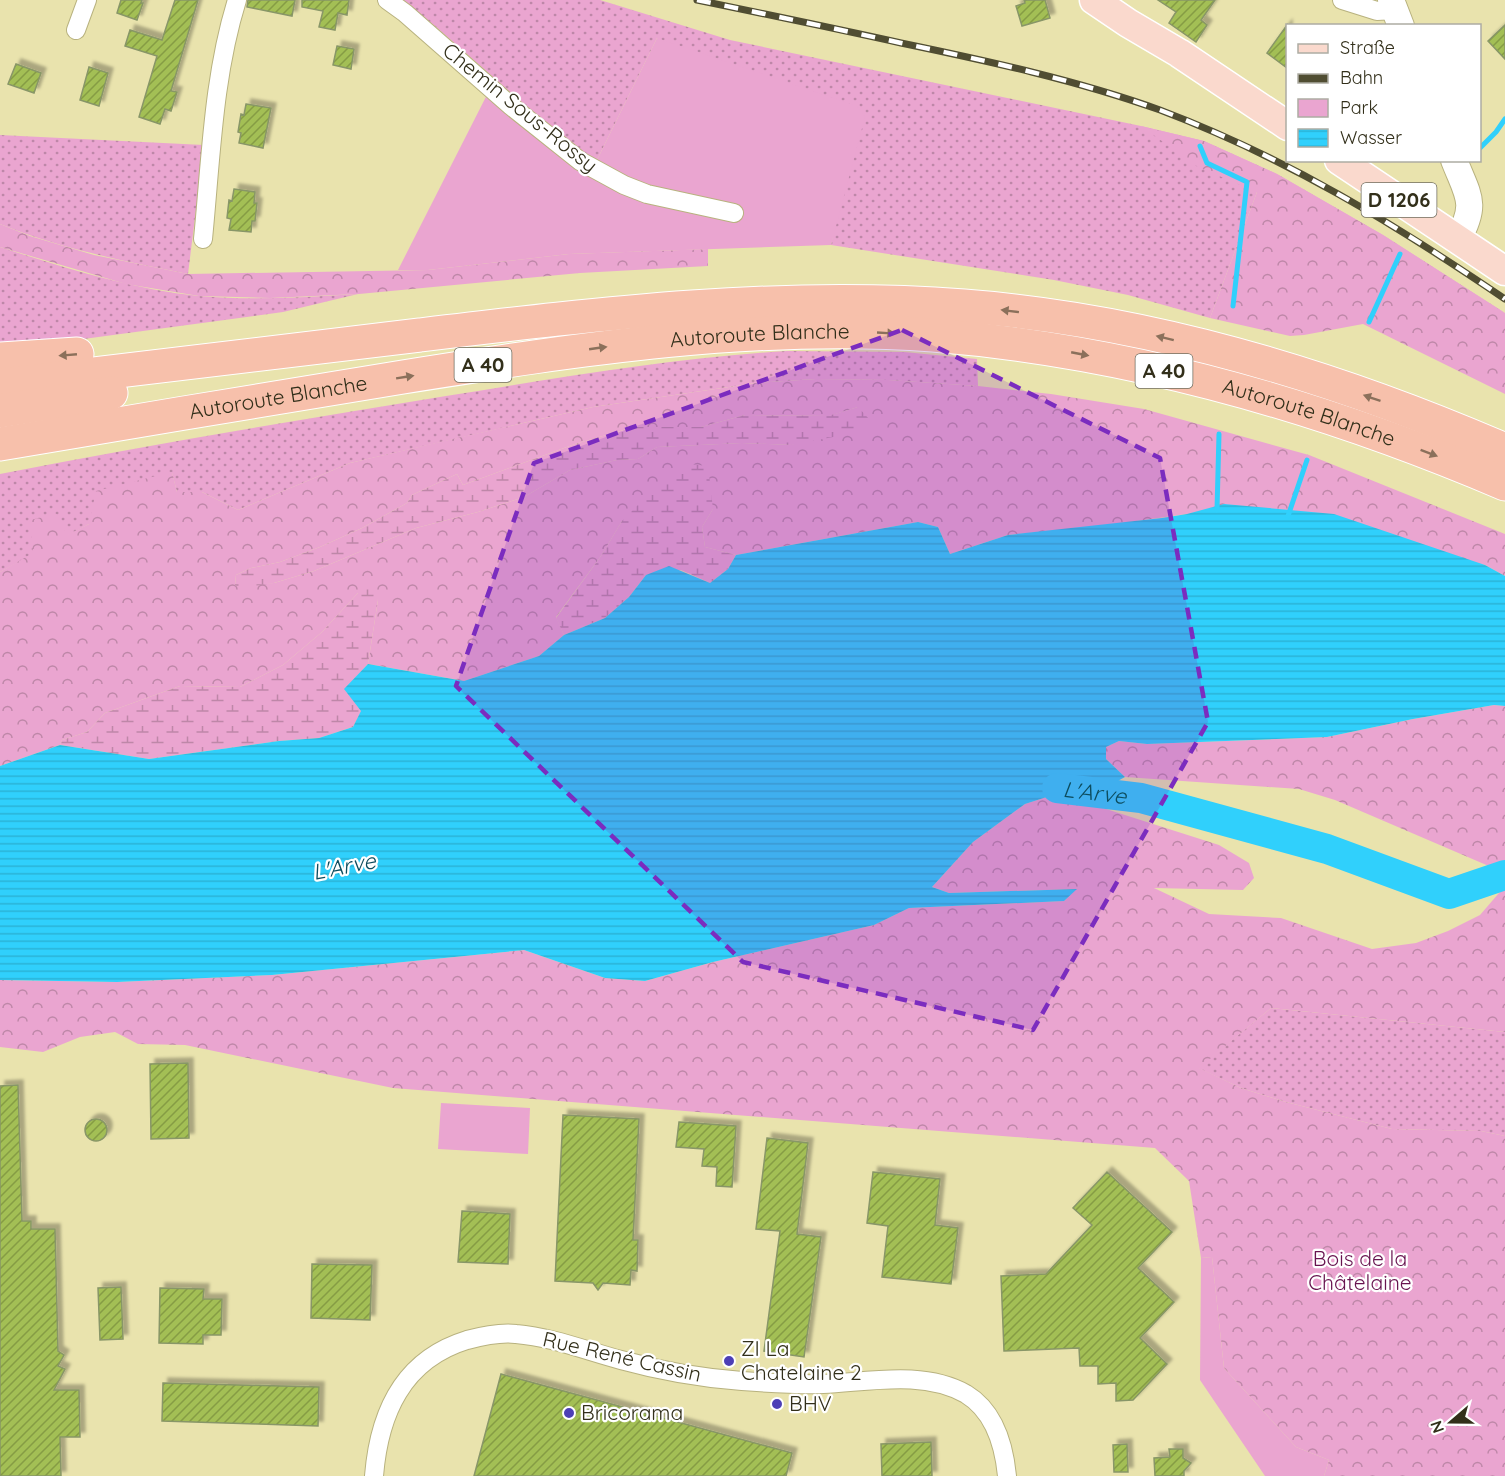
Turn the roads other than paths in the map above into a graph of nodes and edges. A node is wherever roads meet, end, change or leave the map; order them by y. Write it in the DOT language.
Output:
graph roads {
  1 [pos="87,0"];
  2 [pos="237,0"];
  3 [pos="387,0"];
  4 [pos="1094,0"];
  5 [pos="1122,0"];
  6 [pos="1341,0"];
  7 [pos="1396,12"];
  8 [pos="76,30"];
  9 [pos="1179,53"];
  10 [pos="1286,125"];
  11 [pos="1342,162"];
  12 [pos="1455,162"];
  13 [pos="734,213"];
  14 [pos="203,239"];
  15 [pos="1458,239"];
  16 [pos="1505,271"];
  17 [pos="796,301"];
  18 [pos="518,323"];
  19 [pos="0,360"];
  20 [pos="0,385"];
  21 [pos="0,411"];
  22 [pos="161,417"];
  23 [pos="0,444"];
  24 [pos="1505,450"];
  25 [pos="0,459"];
  26 [pos="1505,484"];
  27 [pos="374,1476"];
  28 [pos="1006,1476"];
  1 -- 8 [label="street"];
  2 -- 14 [label="street"];
  3 -- 13 [label="street, Chemin Sous-Rossy"];
  4 -- 9 [label="main road"];
  5 -- 9 [label="main road"];
  6 -- 7 [label="street"];
  9 -- 10 [label="main road"];
  11 -- 15 [label="main road, D 1206"];
  12 -- 15 [label="street"];
  15 -- 16 [label="main road, D 1206"];
  17 -- 18 [label="highway, Autoroute Blanche / A 40"];
  17 -- 19 [label="highway, one-way"];
  24 -- 17 [label="highway, Autoroute Blanche / A 40, one-way"];
  18 -- 20 [label="highway, Autoroute Blanche / A 40"];
  18 -- 21 [label="highway"];
  22 -- 23 [label="highway, Autoroute Blanche / A 40"];
  22 -- 25 [label="highway"];
  22 -- 26 [label="highway, Autoroute Blanche / A 40, one-way"];
  27 -- 28 [label="street, Rue René Cassin"];
}
